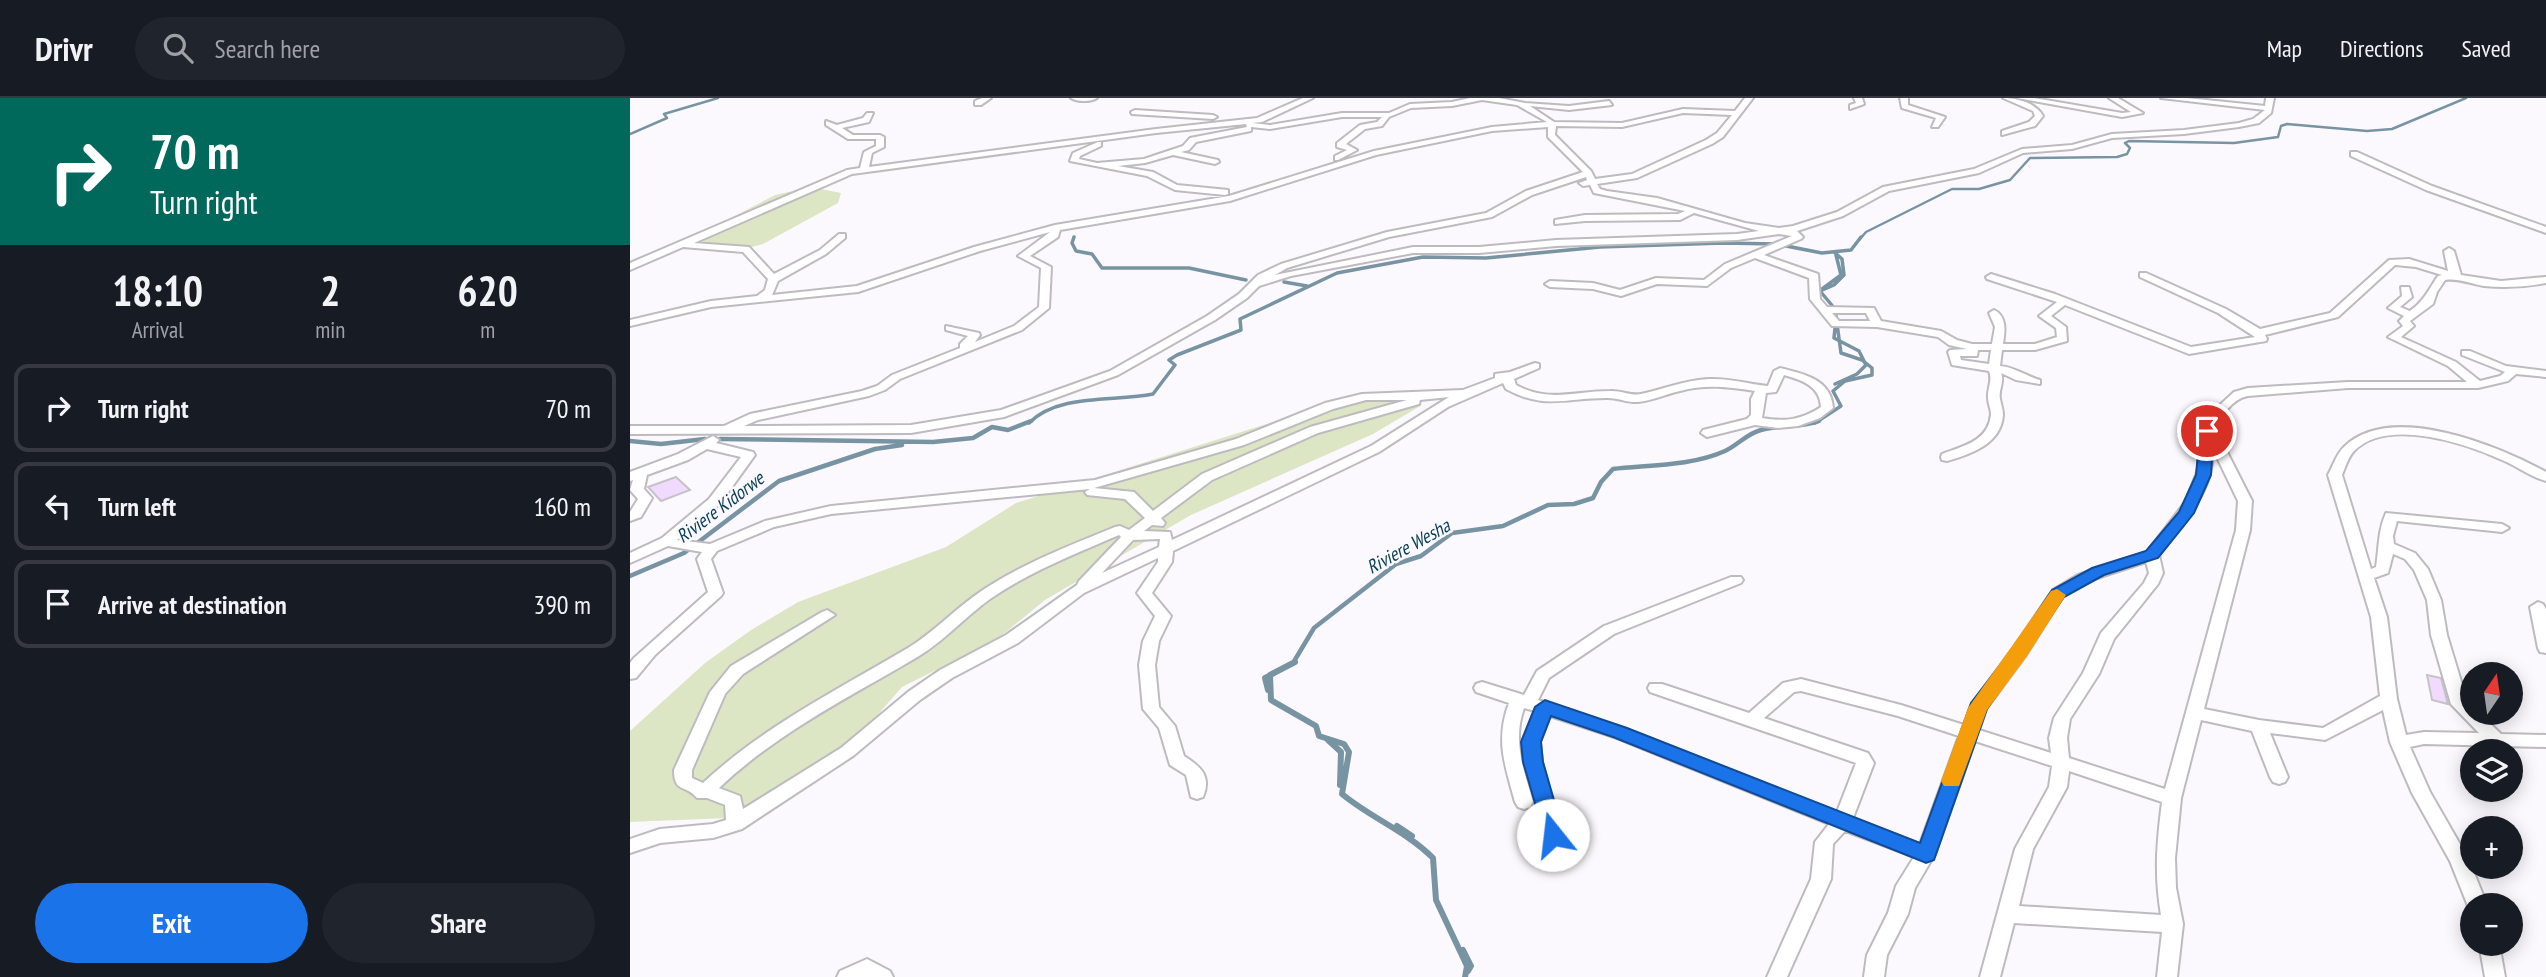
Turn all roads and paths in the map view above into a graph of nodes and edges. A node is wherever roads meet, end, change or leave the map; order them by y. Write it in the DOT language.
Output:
graph roads {
  1 [pos="987,98"];
  2 [pos="1075,98"];
  3 [pos="1093,98"];
  4 [pos="1309,98"];
  5 [pos="1482,98"];
  6 [pos="1749,98"];
  7 [pos="1858,98"];
  8 [pos="1903,98"];
  9 [pos="2007,98"];
  10 [pos="2021,98"];
  11 [pos="2113,98"];
  12 [pos="2165,98"];
  13 [pos="978,103"];
  14 [pos="1519,103"];
  15 [pos="1609,103"];
  16 [pos="2269,103"];
  17 [pos="1853,107"];
  18 [pos="1135,112"];
  19 [pos="1738,113"];
  20 [pos="1390,115"];
  21 [pos="870,116"];
  22 [pos="1552,124"];
  23 [pos="1248,125"];
  24 [pos="1935,125"];
  25 [pos="2005,133"];
  26 [pos="1105,139"];
  27 [pos="1175,153"];
  28 [pos="2354,154"];
  29 [pos="1215,162"];
  30 [pos="1097,164"];
  31 [pos="1328,167"];
  32 [pos="864,169"];
  33 [pos="1590,178"];
  34 [pos="1230,198"];
  35 [pos="1693,210"];
  36 [pos="1558,222"];
  37 [pos="1055,228"];
  38 [pos="2546,230"];
  39 [pos="1777,232"];
  40 [pos="842,236"];
  41 [pos="685,245"];
  42 [pos="2449,251"];
  43 [pos="1755,255"];
  44 [pos="630,267"];
  45 [pos="2143,275"];
  46 [pos="2454,276"];
  47 [pos="1991,277"];
  48 [pos="772,279"];
  49 [pos="2546,279"];
  50 [pos="1259,283"];
  51 [pos="1550,284"];
  52 [pos="2405,289"];
  53 [pos="760,299"];
  54 [pos="2063,302"];
  55 [pos="1994,313"];
  56 [pos="2411,315"];
  57 [pos="630,323"];
  58 [pos="950,328"];
  59 [pos="2258,333"];
  60 [pos="1972,346"];
  61 [pos="1999,349"];
  62 [pos="2466,354"];
  63 [pos="946,359"];
  64 [pos="1535,366"];
  65 [pos="1994,368"];
  66 [pos="2514,370"];
  67 [pos="2546,374"];
  68 [pos="1508,375"];
  69 [pos="2036,382"];
  70 [pos="2478,385"];
  71 [pos="1761,390"];
  72 [pos="1471,391"];
  73 [pos="1438,394"];
  74 [pos="1751,422"];
  75 [pos="630,430"];
  76 [pos="724,430"];
  77 [pos="2207,431"];
  78 [pos="1707,433"];
  79 [pos="707,445"];
  80 [pos="1947,457"];
  81 [pos="635,475"];
  82 [pos="2546,477"];
  83 [pos="1041,491"];
  84 [pos="630,517"];
  85 [pos="1155,517"];
  86 [pos="2502,528"];
  87 [pos="1129,536"];
  88 [pos="1166,540"];
  89 [pos="667,541"];
  90 [pos="2387,546"];
  91 [pos="708,548"];
  92 [pos="2152,555"];
  93 [pos="630,559"];
  94 [pos="2368,575"];
  95 [pos="1736,580"];
  96 [pos="1079,590"];
  97 [pos="2538,607"];
  98 [pos="827,615"];
  99 [pos="2546,648"];
  100 [pos="630,674"];
  101 [pos="1482,688"];
  102 [pos="1656,688"];
  103 [pos="2389,699"];
  104 [pos="1531,703"];
  105 [pos="2195,713"];
  106 [pos="1753,719"];
  107 [pos="2259,726"];
  108 [pos="1968,732"];
  109 [pos="2460,739"];
  110 [pos="2496,739"];
  111 [pos="2523,741"];
  112 [pos="2546,741"];
  113 [pos="2399,742"];
  114 [pos="2061,762"];
  115 [pos="2279,777"];
  116 [pos="1197,792"];
  117 [pos="703,793"];
  118 [pos="2172,798"];
  119 [pos="1524,802"];
  120 [pos="1842,822"];
  121 [pos="735,824"];
  122 [pos="630,846"];
  123 [pos="1556,850"];
  124 [pos="1926,854"];
  125 [pos="2472,893"];
  126 [pos="2008,914"];
  127 [pos="2173,924"];
  128 [pos="2491,956"];
  129 [pos="847,977"];
  130 [pos="883,977"];
  131 [pos="1777,977"];
  132 [pos="1874,977"];
  133 [pos="1990,977"];
  134 [pos="2167,977"];
  135 [pos="2495,977"];
  1 -- 13 [label="street"];
  2 -- 3 [label="street"];
  4 -- 23 [label="street"];
  5 -- 14 [label="street"];
  5 -- 20 [label="street"];
  6 -- 19 [label="street"];
  7 -- 17 [label="street"];
  8 -- 24 [label="street"];
  9 -- 25 [label="street"];
  10 -- 11 [label="street"];
  12 -- 16 [label="street"];
  14 -- 15 [label="street"];
  14 -- 22 [label="street"];
  16 -- 39 [label="street"];
  18 -- 23 [label="street"];
  19 -- 22 [label="street"];
  19 -- 33 [label="street"];
  20 -- 23 [label="street"];
  20 -- 31 [label="street"];
  21 -- 32 [label="street"];
  22 -- 31 [label="street"];
  22 -- 33 [label="street"];
  23 -- 26 [label="street"];
  23 -- 27 [label="street"];
  26 -- 30 [label="street"];
  26 -- 32 [label="street"];
  27 -- 29 [label="street"];
  27 -- 30 [label="street"];
  28 -- 38 [label="street"];
  30 -- 34 [label="street"];
  31 -- 34 [label="street"];
  32 -- 41 [label="street"];
  33 -- 35 [label="street"];
  33 -- 50 [label="street"];
  34 -- 37 [label="street"];
  35 -- 36 [label="street"];
  35 -- 39 [label="street"];
  37 -- 53 [label="street"];
  37 -- 63 [label="street"];
  39 -- 43 [label="street"];
  39 -- 50 [label="street"];
  40 -- 48 [label="street"];
  41 -- 44 [label="street"];
  41 -- 48 [label="street"];
  42 -- 46 [label="street"];
  43 -- 51 [label="street"];
  43 -- 60 [label="street"];
  45 -- 59 [label="street"];
  46 -- 49 [label="street"];
  46 -- 56 [label="street"];
  46 -- 59 [label="street"];
  47 -- 54 [label="street"];
  48 -- 53 [label="street"];
  50 -- 76 [label="street"];
  52 -- 56 [label="street"];
  53 -- 57 [label="street"];
  54 -- 59 [label="street"];
  54 -- 61 [label="street"];
  55 -- 61 [label="street"];
  56 -- 70 [label="street"];
  58 -- 63 [label="street"];
  60 -- 61 [label="street"];
  60 -- 65 [label="street"];
  61 -- 65 [label="street"];
  62 -- 66 [label="street"];
  63 -- 76 [label="street"];
  64 -- 68 [label="street"];
  65 -- 69 [label="street"];
  65 -- 80 [label="street"];
  66 -- 67 [label="street"];
  66 -- 70 [label="street"];
  68 -- 71 [label="street"];
  68 -- 72 [label="street"];
  68 -- 73 [label="street"];
  70 -- 77 [label="street"];
  71 -- 74 [label="street"];
  71 -- 74 [label="street"];
  72 -- 73 [label="street"];
  72 -- 88 [label="street"];
  73 -- 83 [label="street"];
  73 -- 85 [label="street"];
  74 -- 78 [label="street"];
  75 -- 76 [label="street"];
  76 -- 79 [label="street"];
  77 -- 92 [label="street"];
  77 -- 105 [label="street"];
  79 -- 81 [label="street"];
  79 -- 89 [label="street"];
  81 -- 84 [label="street"];
  82 -- 94 [label="street"];
  83 -- 85 [label="street"];
  83 -- 91 [label="street"];
  85 -- 87 [label="street"];
  85 -- 88 [label="street"];
  86 -- 90 [label="street"];
  87 -- 88 [label="street"];
  87 -- 96 [label="street"];
  87 -- 117 [label="street"];
  88 -- 96 [label="street"];
  88 -- 116 [label="street"];
  89 -- 91 [label="street"];
  89 -- 93 [label="street"];
  90 -- 94 [label="street"];
  90 -- 110 [label="street"];
  91 -- 100 [label="street"];
  92 -- 108 [label="street"];
  92 -- 114 [label="street"];
  94 -- 103 [label="street"];
  95 -- 104 [label="street"];
  96 -- 121 [label="street"];
  97 -- 99 [label="street"];
  98 -- 117 [label="street"];
  101 -- 104 [label="street"];
  102 -- 106 [label="street"];
  103 -- 107 [label="street"];
  103 -- 113 [label="street"];
  104 -- 119 [label="street"];
  104 -- 120 [label="street"];
  104 -- 123 [label="street"];
  105 -- 107 [label="street"];
  105 -- 118 [label="street"];
  106 -- 108 [label="street"];
  106 -- 120 [label="street"];
  107 -- 115 [label="street"];
  108 -- 114 [label="street"];
  108 -- 124 [label="street"];
  109 -- 113 [label="street"];
  111 -- 112 [label="street"];
  113 -- 125 [label="street"];
  114 -- 118 [label="street"];
  114 -- 126 [label="street"];
  117 -- 121 [label="street"];
  118 -- 127 [label="street"];
  120 -- 124 [label="street"];
  120 -- 131 [label="street"];
  121 -- 122 [label="street"];
  124 -- 132 [label="street"];
  126 -- 127 [label="street"];
  126 -- 133 [label="street"];
  127 -- 134 [label="street"];
  128 -- 135 [label="street"];
  129 -- 130 [label="street"];
}
